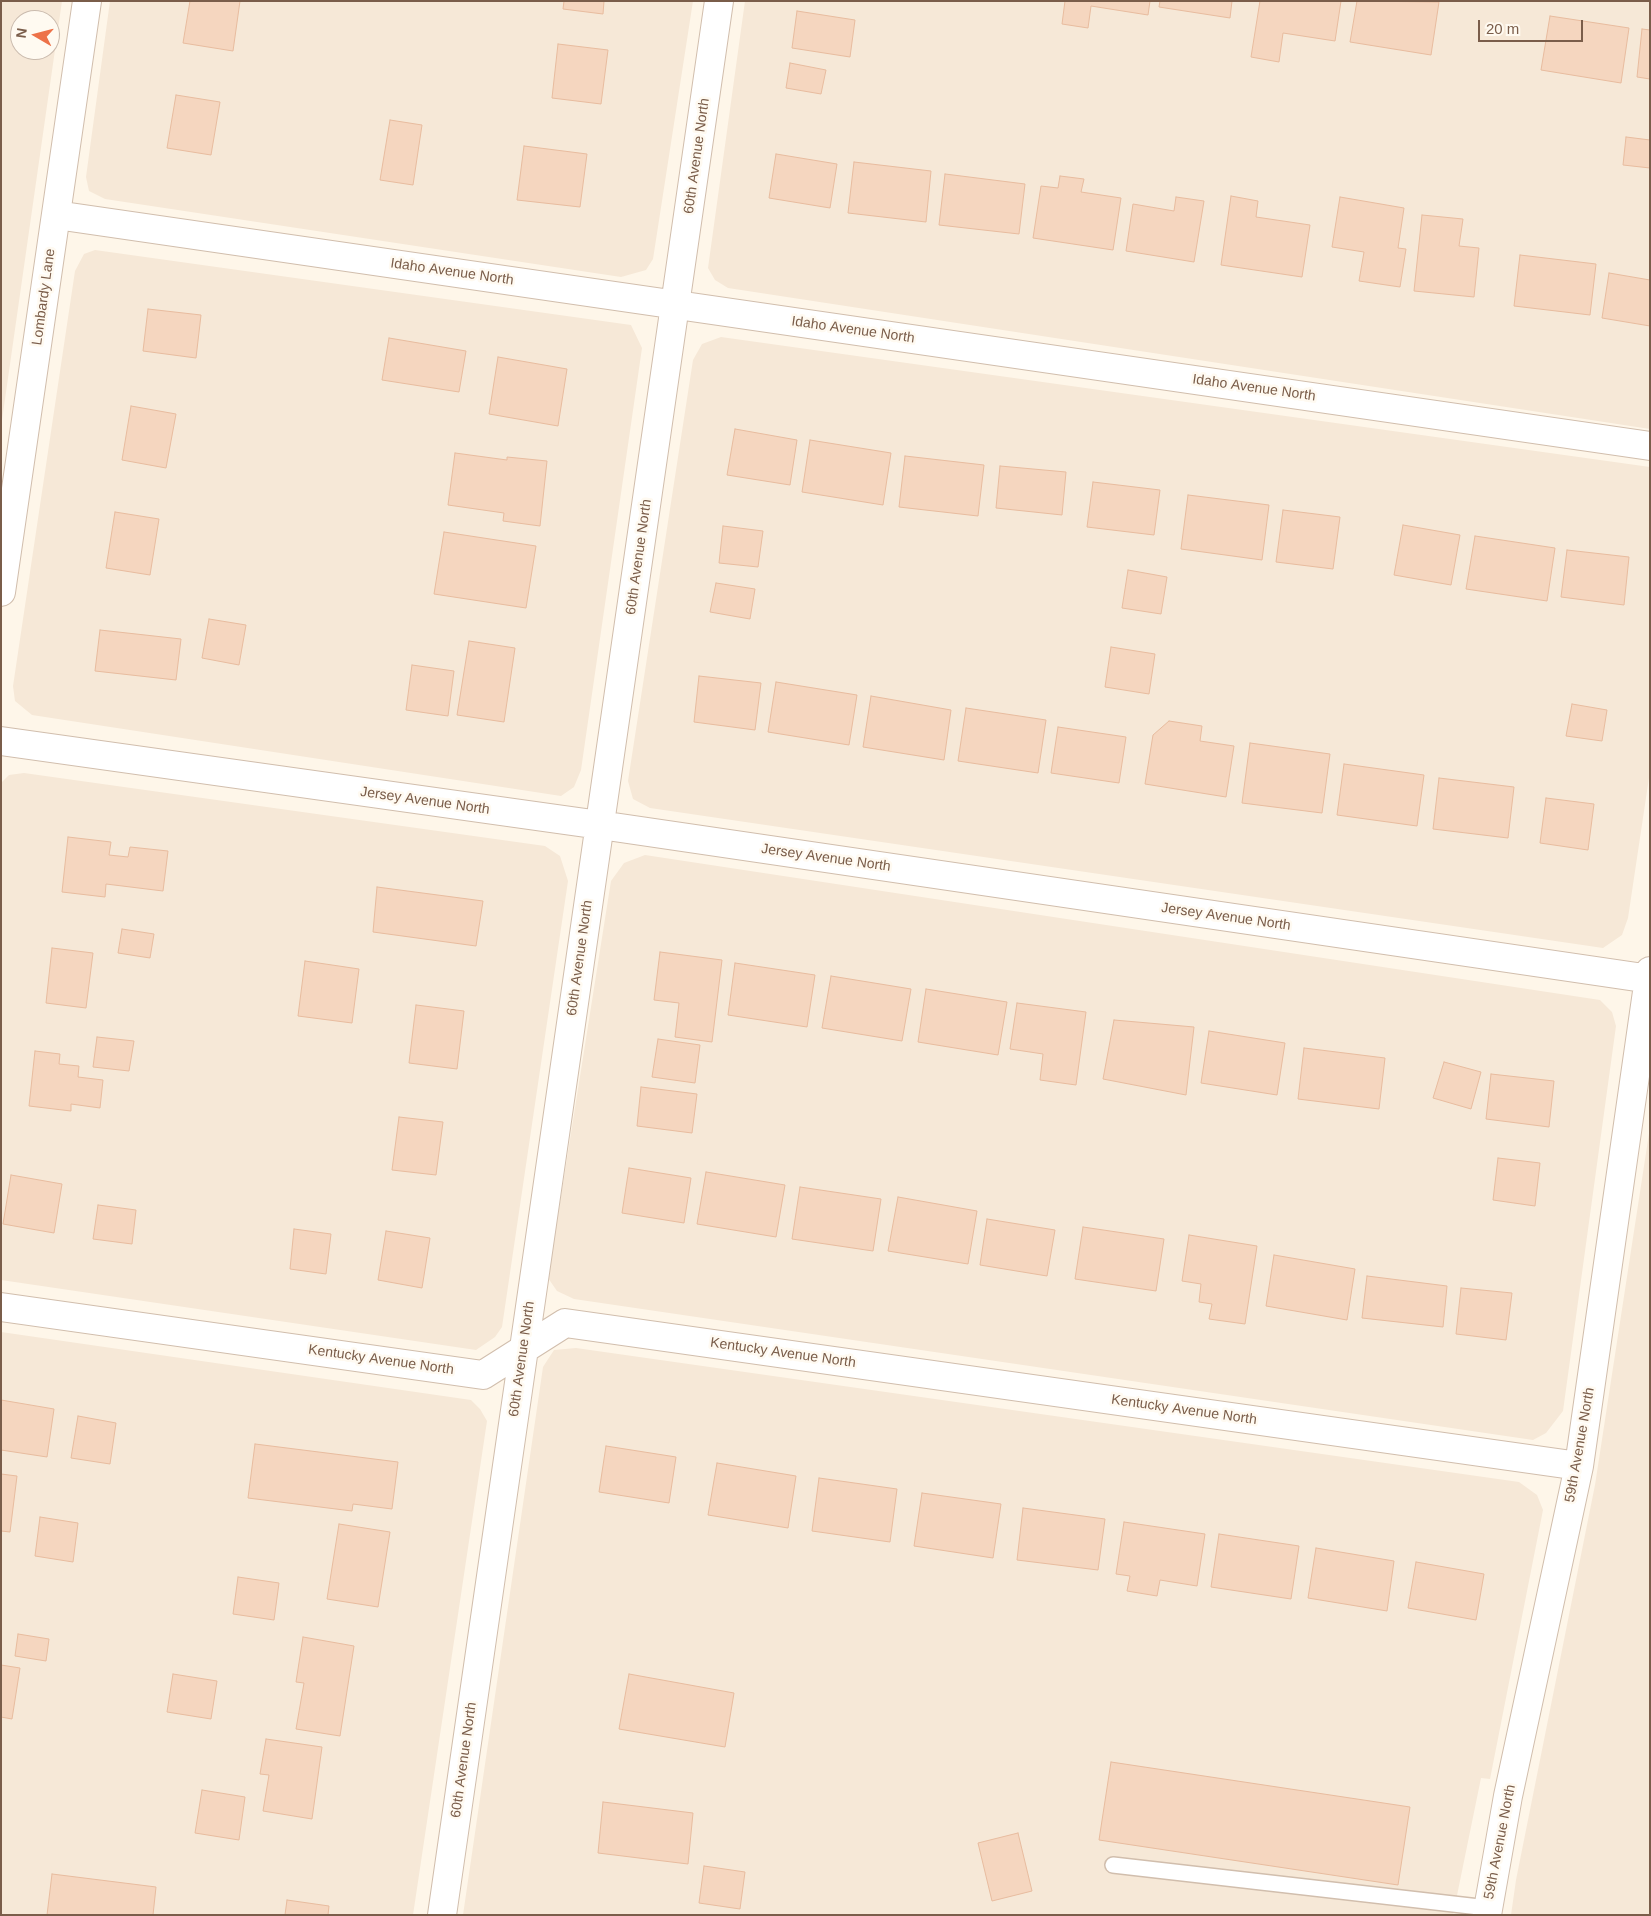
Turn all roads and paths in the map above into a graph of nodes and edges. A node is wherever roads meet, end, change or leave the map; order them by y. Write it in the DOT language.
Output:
graph roads {
  1 [pos="87,1"];
  2 [pos="719,1"];
  3 [pos="56,215"];
  4 [pos="675,304"];
  5 [pos="1650,446"];
  6 [pos="1,592"];
  7 [pos="1,741"];
  8 [pos="600,825"];
  9 [pos="1649,976"];
  10 [pos="1,1307"];
  11 [pos="524,1350"];
  12 [pos="1579,1466"];
  13 [pos="1113,1865"];
  14 [pos="1488,1911"];
  15 [pos="442,1915"];
  1 -- 3 [label="street, Lombardy Lane"];
  2 -- 4 [label="street, 60th Avenue North"];
  3 -- 4 [label="street, Idaho Avenue North"];
  3 -- 6 [label="street, Lombardy Lane"];
  4 -- 5 [label="street, Idaho Avenue North"];
  4 -- 8 [label="street, 60th Avenue North"];
  7 -- 8 [label="street, Jersey Avenue North"];
  8 -- 9 [label="street, Jersey Avenue North"];
  8 -- 11 [label="street, 60th Avenue North"];
  9 -- 12 [label="street, 59th Avenue North"];
  10 -- 11 [label="street, Kentucky Avenue North"];
  11 -- 12 [label="street, Kentucky Avenue North"];
  11 -- 15 [label="street, 60th Avenue North"];
  12 -- 14 [label="street, 59th Avenue North"];
  13 -- 14 [label="lane"];
}
